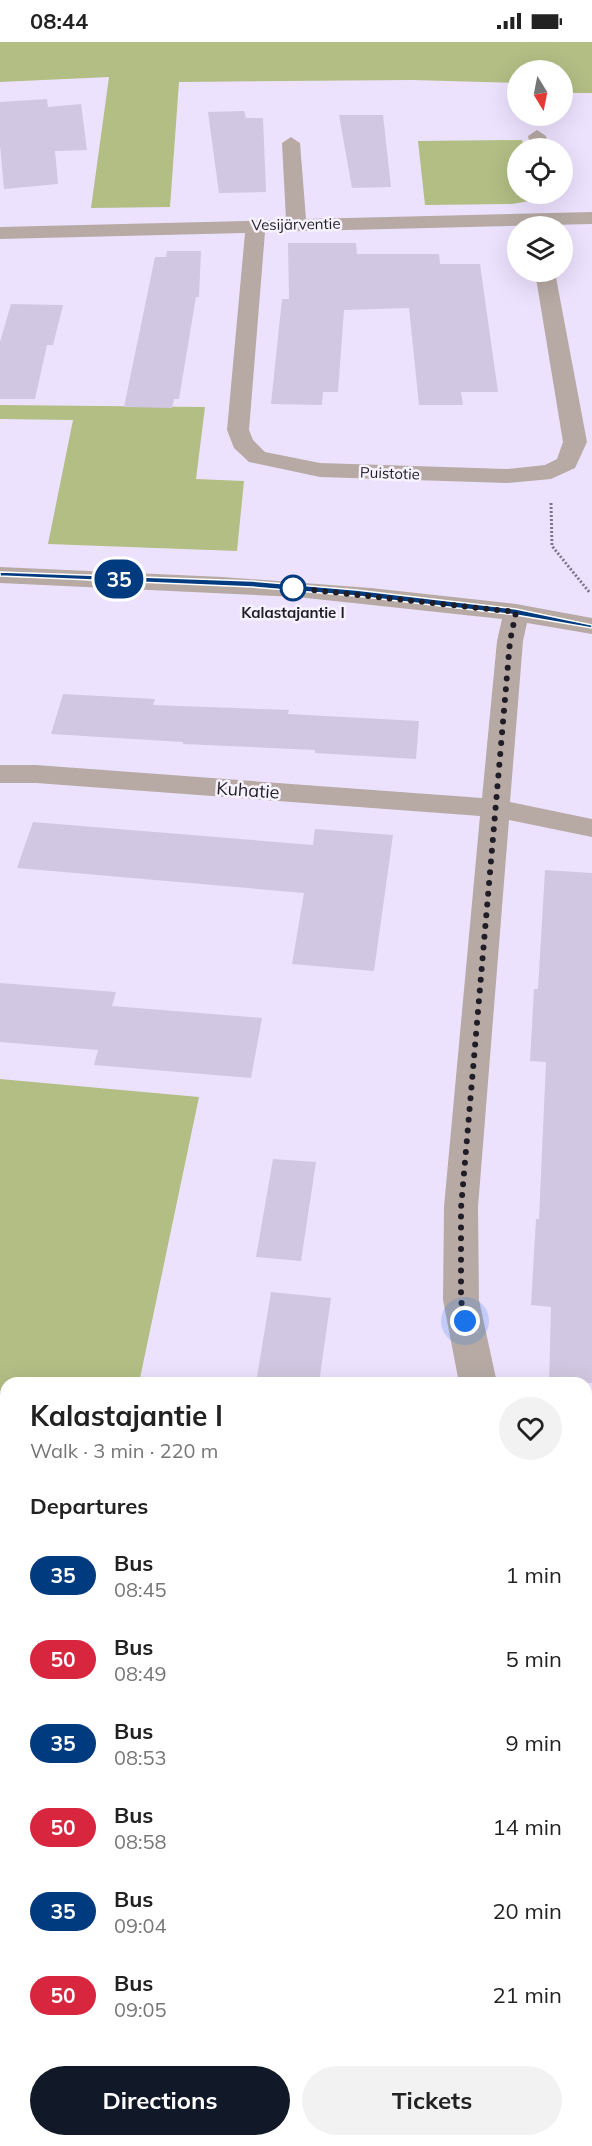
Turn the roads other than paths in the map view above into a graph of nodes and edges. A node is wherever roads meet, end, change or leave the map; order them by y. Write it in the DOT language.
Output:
graph roads {
  1 [pos="291,143"];
  2 [pos="548,216"];
  3 [pos="592,218"];
  4 [pos="507,222"];
  5 [pos="296,224"];
  6 [pos="256,225"];
  7 [pos="0,233"];
  8 [pos="547,282"];
  9 [pos="0,574"];
  10 [pos="516,612"];
  11 [pos="592,626"];
  12 [pos="0,774"];
  13 [pos="496,808"];
  14 [pos="592,828"];
  15 [pos="477,1377"];
  1 -- 5 [label="street"];
  2 -- 3 [label="street, Vesijärventie"];
  4 -- 5 [label="street, Vesijärventie"];
  5 -- 6 [label="street, Vesijärventie"];
  6 -- 7 [label="street, Vesijärventie"];
  6 -- 8 [label="street, Puistotie"];
  9 -- 10 [label="street"];
  10 -- 11 [label="street"];
  10 -- 13 [label="street"];
  12 -- 13 [label="street, Kuhatie"];
  13 -- 14 [label="street, Kuhatie"];
  13 -- 15 [label="street"];
}
